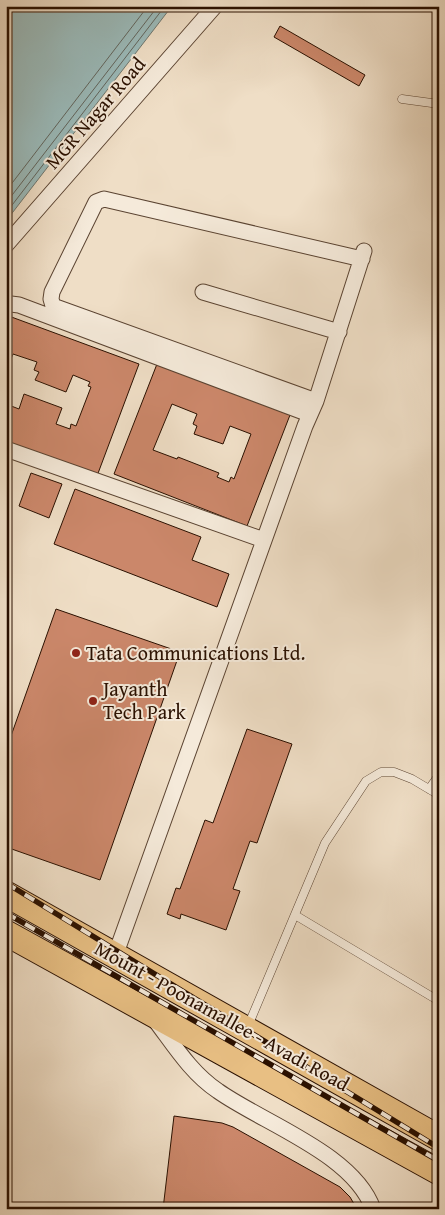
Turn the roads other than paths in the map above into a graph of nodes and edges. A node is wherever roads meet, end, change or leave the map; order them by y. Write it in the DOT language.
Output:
graph roads {
  1 [pos="215,6"];
  2 [pos="402,99"];
  3 [pos="439,104"];
  4 [pos="6,245"];
  5 [pos="202,292"];
  6 [pos="6,305"];
  7 [pos="339,332"];
  8 [pos="316,401"];
  9 [pos="309,414"];
  10 [pos="6,449"];
  11 [pos="264,540"];
  12 [pos="439,775"];
  13 [pos="429,789"];
  14 [pos="439,795"];
  15 [pos="6,894"];
  16 [pos="295,915"];
  17 [pos="6,933"];
  18 [pos="115,956"];
  19 [pos="439,1001"];
  20 [pos="149,1011"];
  21 [pos="247,1030"];
  22 [pos="439,1138"];
  23 [pos="439,1172"];
  24 [pos="373,1209"];
  1 -- 4 [label="street, MGR Nagar Road"];
  2 -- 3 [label="lane"];
  5 -- 7 [label="street"];
  6 -- 9 [label="street"];
  7 -- 8 [label="street"];
  7 -- 8 [label="street"];
  8 -- 9 [label="street"];
  9 -- 11 [label="street"];
  10 -- 11 [label="street"];
  11 -- 18 [label="street"];
  12 -- 13 [label="lane"];
  13 -- 14 [label="lane"];
  13 -- 16 [label="lane"];
  15 -- 18 [label="main road, Mount - Poonamallee - Avadi Road"];
  16 -- 19 [label="lane"];
  16 -- 21 [label="lane"];
  17 -- 20 [label="main road, Mount - Poonamallee - Avadi Road"];
  18 -- 21 [label="main road, Mount - Poonamallee - Avadi Road"];
  20 -- 23 [label="main road, Mount - Poonamallee - Avadi Road"];
  20 -- 24 [label="street"];
  21 -- 22 [label="main road, Mount - Poonamallee - Avadi Road"];
}
